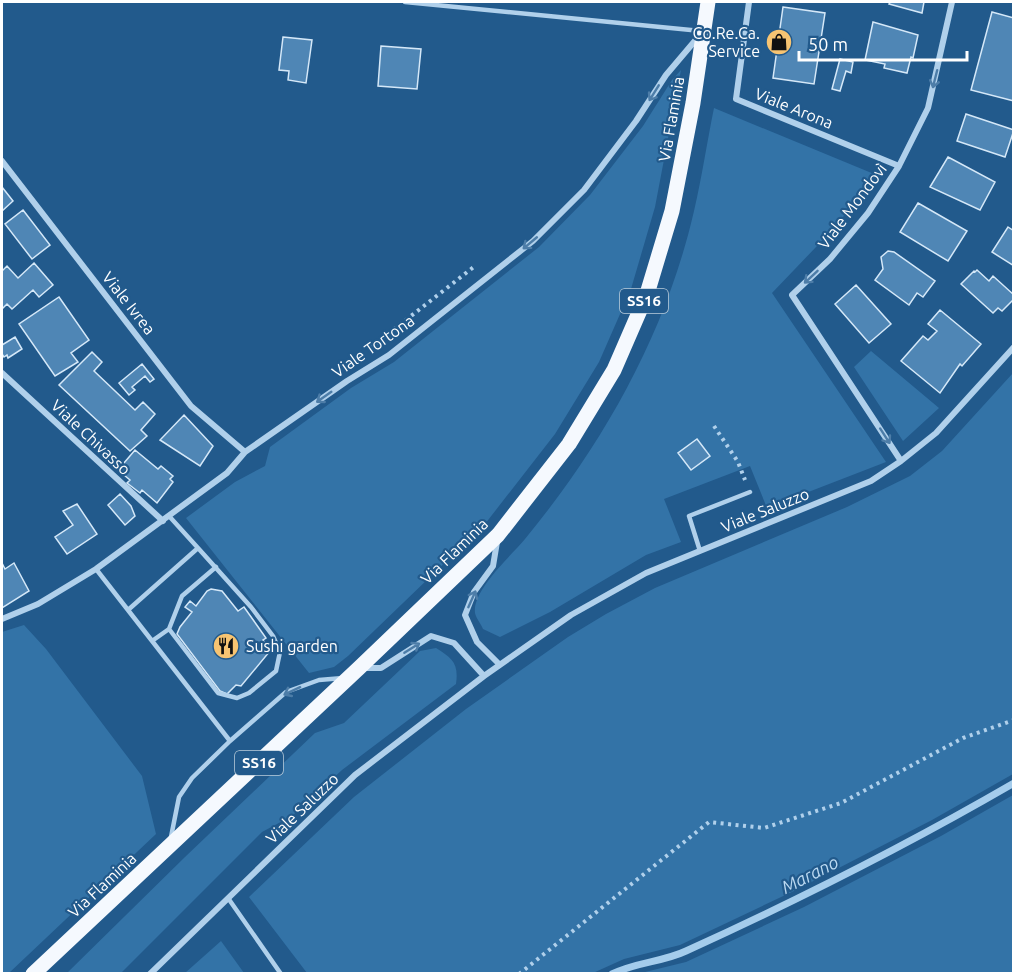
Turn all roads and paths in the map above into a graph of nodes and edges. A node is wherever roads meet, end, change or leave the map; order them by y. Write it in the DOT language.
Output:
graph roads {
  1 [pos="405,2"];
  2 [pos="708,2"];
  3 [pos="749,2"];
  4 [pos="952,2"];
  5 [pos="704,31"];
  6 [pos="2,160"];
  7 [pos="899,166"];
  8 [pos="477,264"];
  9 [pos="1014,347"];
  10 [pos="367,350"];
  11 [pos="2,373"];
  12 [pos="714,426"];
  13 [pos="245,452"];
  14 [pos="901,461"];
  15 [pos="750,492"];
  16 [pos="169,516"];
  17 [pos="163,521"];
  18 [pos="498,535"];
  19 [pos="198,548"];
  20 [pos="700,551"];
  21 [pos="216,567"];
  22 [pos="96,569"];
  23 [pos="128,610"];
  24 [pos="133,616"];
  25 [pos="2,619"];
  26 [pos="128,620"];
  27 [pos="169,629"];
  28 [pos="152,641"];
  29 [pos="157,647"];
  30 [pos="151,651"];
  31 [pos="500,664"];
  32 [pos="354,673"];
  33 [pos="179,675"];
  34 [pos="484,676"];
  35 [pos="177,685"];
  36 [pos="1014,720"];
  37 [pos="230,741"];
  38 [pos="170,847"];
  39 [pos="228,898"];
  40 [pos="33,974"];
  41 [pos="150,974"];
  42 [pos="281,974"];
  43 [pos="519,974"];
  1 -- 5 [label="lane"];
  2 -- 5 [label="main road, Via Flaminia / SS16"];
  3 -- 7 [label="street, Viale Arona"];
  4 -- 7 [label="street, Viale Mondovì, one-way"];
  5 -- 13 [label="street, Viale Tortona, one-way"];
  5 -- 18 [label="main road, Via Flaminia / SS16"];
  6 -- 13 [label="street, Viale Ivrea"];
  7 -- 14 [label="street, Viale Mondovì, one-way"];
  8 -- 10 [label="path"];
  9 -- 14 [label="street, Viale Saluzzo"];
  11 -- 17 [label="street, Viale Chivasso"];
  12 -- 15 [label="path"];
  13 -- 16 [label="street, Viale Tortona"];
  14 -- 20 [label="street, Viale Saluzzo"];
  15 -- 20 [label="lane"];
  16 -- 17 [label="street, Viale Tortona"];
  16 -- 19 [label="lane"];
  17 -- 22 [label="street, Viale Tortona"];
  31 -- 18 [label="street, one-way"];
  18 -- 32 [label="main road, Via Flaminia / SS16"];
  19 -- 21 [label="lane"];
  19 -- 23 [label="lane"];
  20 -- 31 [label="street, Viale Saluzzo"];
  21 -- 27 [label="lane"];
  21 -- 27 [label="lane"];
  22 -- 23 [label="lane"];
  22 -- 25 [label="street, Viale Tortona"];
  23 -- 24 [label="lane"];
  24 -- 26 [label="lane"];
  24 -- 28 [label="lane"];
  27 -- 28 [label="lane"];
  28 -- 29 [label="lane"];
  29 -- 30 [label="lane"];
  29 -- 33 [label="lane"];
  31 -- 34 [label="street, Viale Saluzzo"];
  32 -- 34 [label="street, one-way"];
  32 -- 37 [label="lane, one-way"];
  32 -- 38 [label="main road, Via Flaminia / SS16"];
  33 -- 35 [label="lane"];
  33 -- 37 [label="lane"];
  34 -- 39 [label="street, Viale Saluzzo"];
  36 -- 43 [label="path"];
  37 -- 38 [label="lane"];
  38 -- 40 [label="main road, Via Flaminia / SS16"];
  39 -- 41 [label="street, Viale Saluzzo"];
  39 -- 42 [label="lane"];
}
